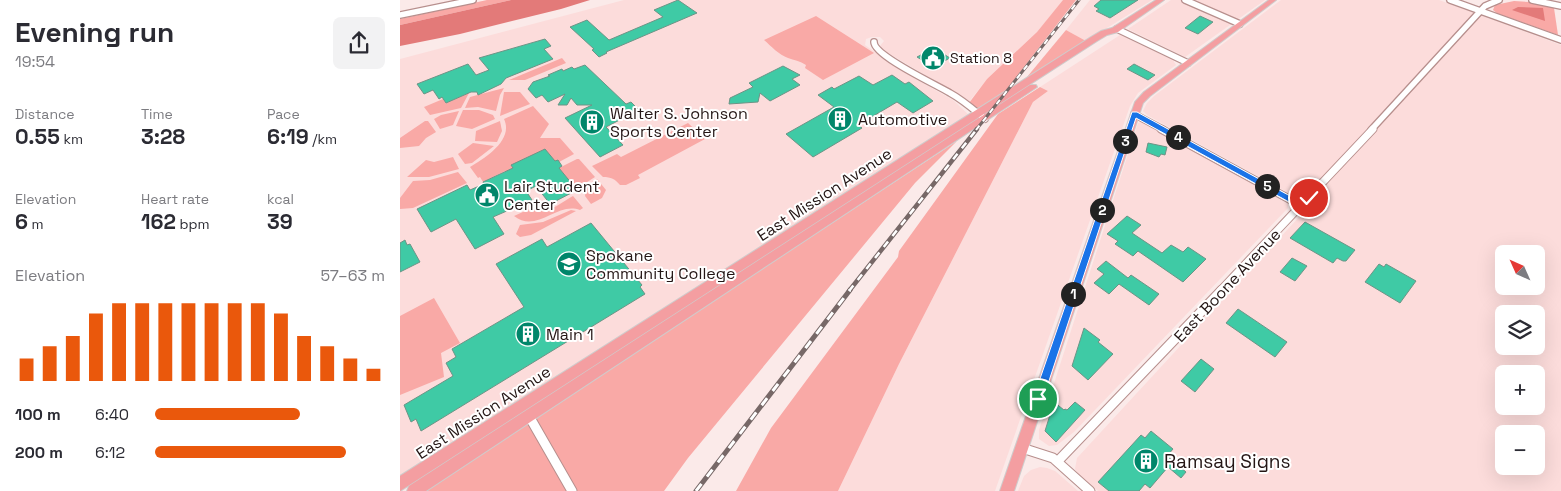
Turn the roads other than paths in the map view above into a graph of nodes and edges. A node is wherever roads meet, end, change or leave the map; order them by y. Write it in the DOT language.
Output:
graph roads {
  1 [pos="474,0"];
  2 [pos="1161,0"];
  3 [pos="1185,0"];
  4 [pos="1273,0"];
  5 [pos="1450,0"];
  6 [pos="1499,0"];
  7 [pos="1532,0"];
  8 [pos="1560,0"];
  9 [pos="1561,6"];
  10 [pos="1481,11"];
  11 [pos="400,15"];
  12 [pos="1240,24"];
  13 [pos="1116,29"];
  14 [pos="1561,40"];
  15 [pos="874,42"];
  16 [pos="1188,63"];
  17 [pos="1134,114"];
  18 [pos="981,117"];
  19 [pos="1302,206"];
  20 [pos="529,416"];
  21 [pos="1022,448"];
  22 [pos="1058,462"];
  23 [pos="400,484"];
  24 [pos="414,491"];
  25 [pos="572,491"];
  26 [pos="1007,491"];
  27 [pos="1090,491"];
  1 -- 11 [label="street"];
  2 -- 13 [label="main road, East Mission Avenue"];
  3 -- 12 [label="street"];
  4 -- 12 [label="main road"];
  5 -- 10 [label="street"];
  6 -- 10 [label="street, East Boone Avenue"];
  7 -- 9 [label="street"];
  8 -- 9 [label="street"];
  10 -- 14 [label="street"];
  10 -- 19 [label="street, East Boone Avenue"];
  12 -- 16 [label="main road"];
  13 -- 16 [label="street"];
  13 -- 18 [label="main road, East Mission Avenue"];
  15 -- 18 [label="street"];
  16 -- 17 [label="main road"];
  17 -- 19 [label="street"];
  17 -- 21 [label="main road"];
  18 -- 20 [label="main road, East Mission Avenue"];
  18 -- 23 [label="main road, East Mission Avenue"];
  19 -- 22 [label="street, East Boone Avenue"];
  20 -- 24 [label="main road, East Mission Avenue"];
  20 -- 25 [label="street"];
  21 -- 22 [label="street"];
  21 -- 26 [label="main road"];
  22 -- 27 [label="street"];
}
